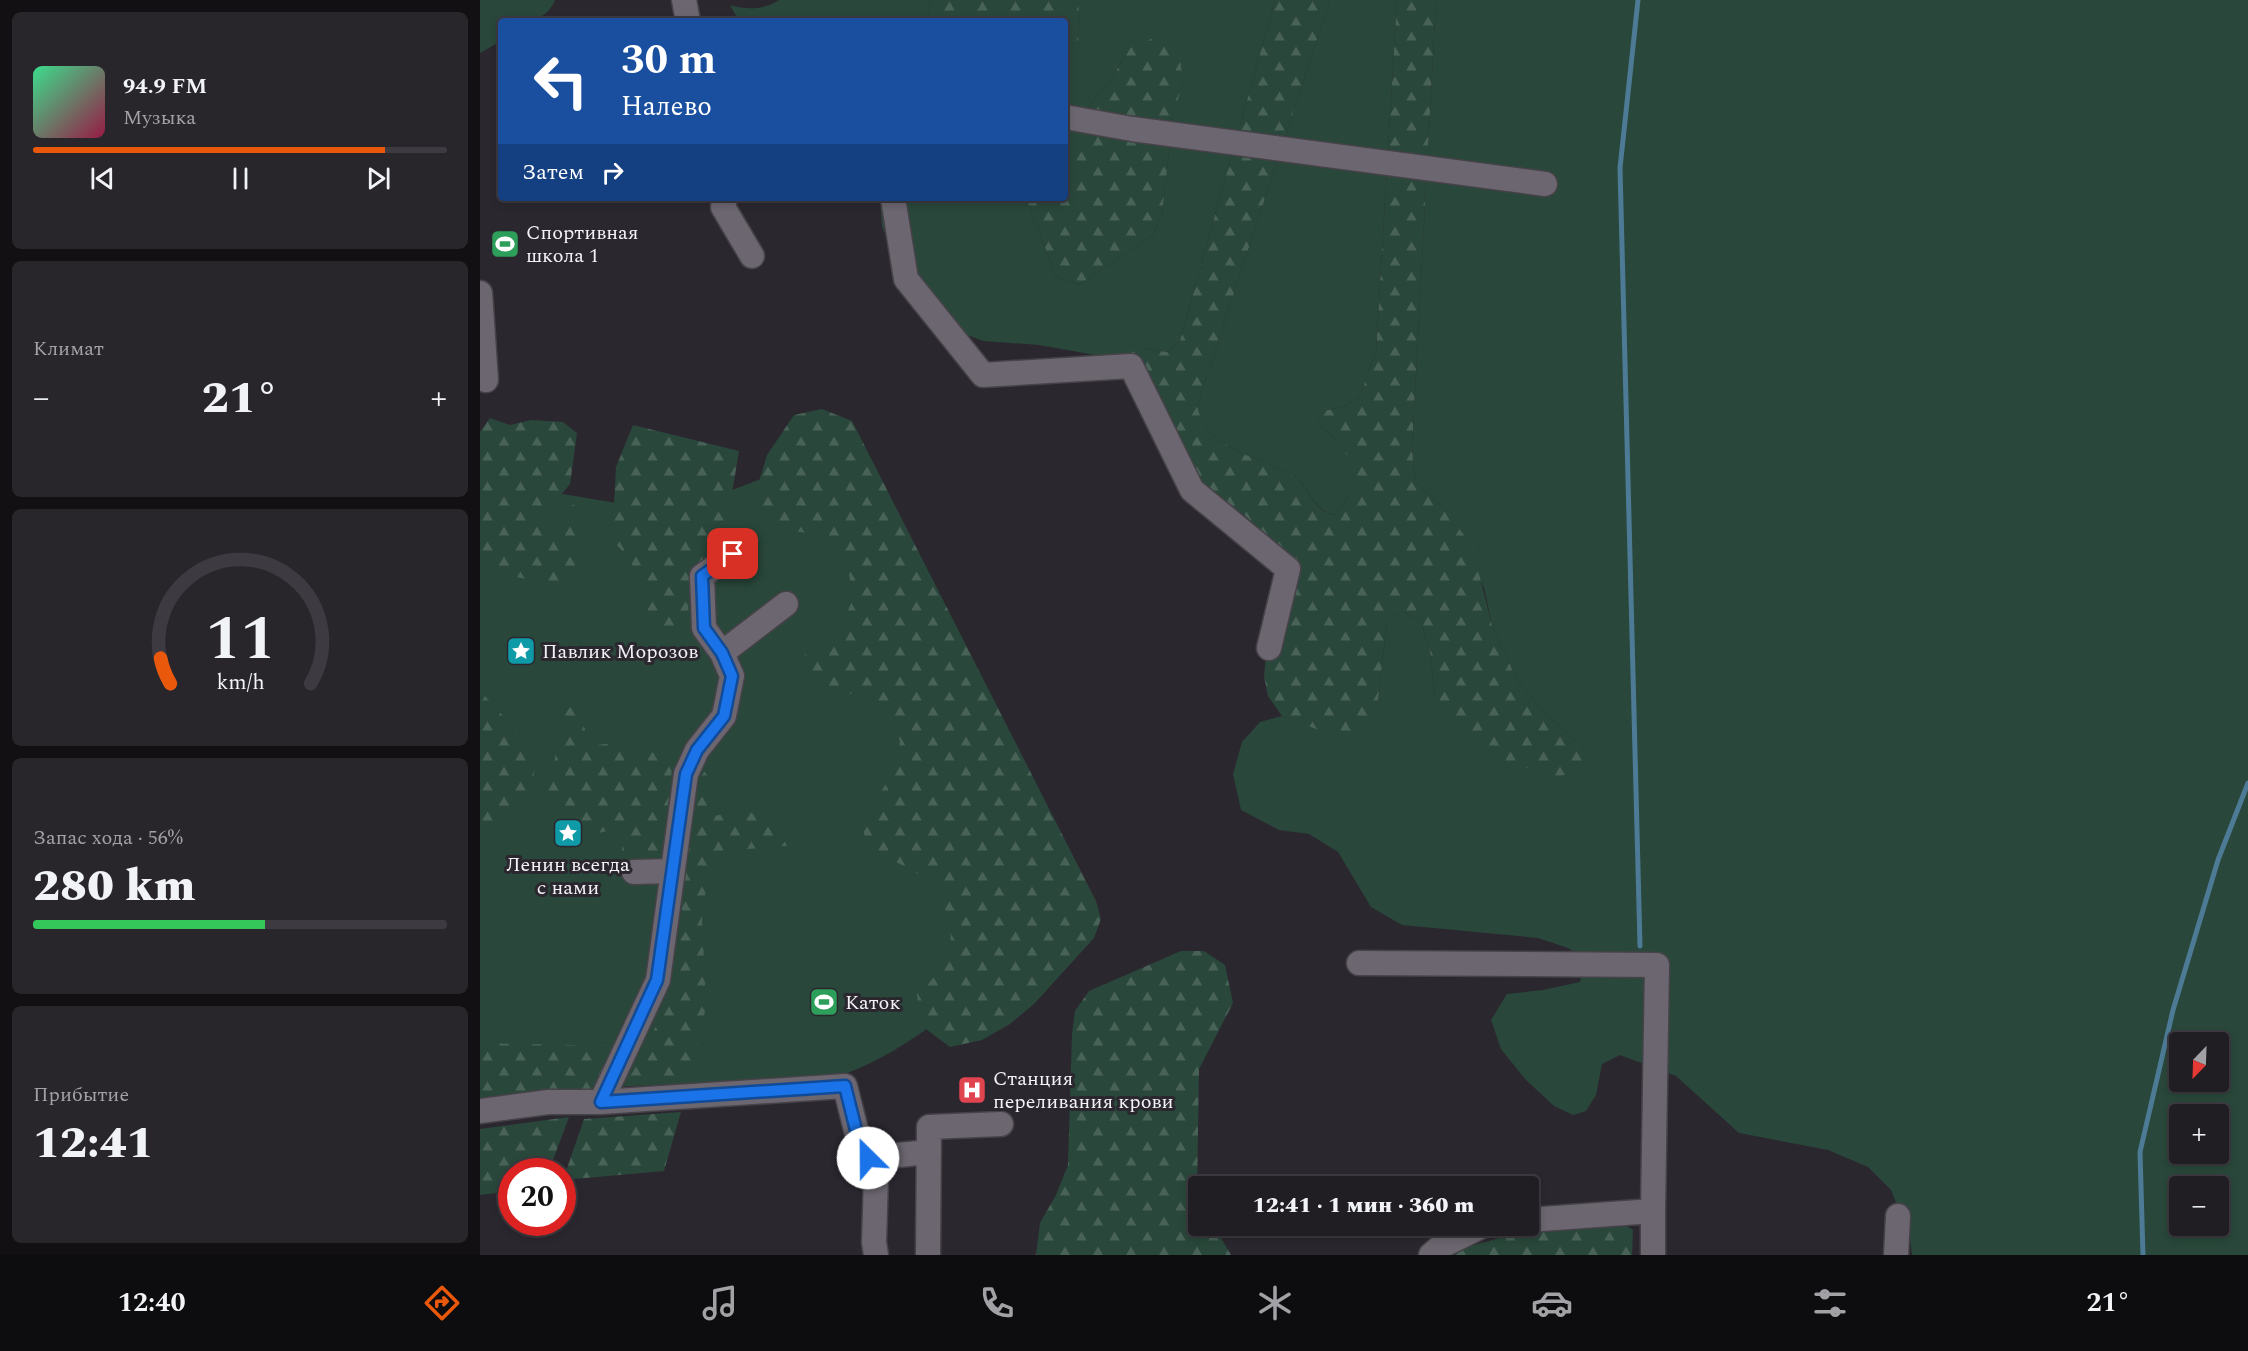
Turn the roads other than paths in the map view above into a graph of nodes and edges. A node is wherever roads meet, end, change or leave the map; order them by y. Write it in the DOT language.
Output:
graph roads {
  1 [pos="684,0"];
  2 [pos="687,18"];
  3 [pos="1068,117"];
  4 [pos="1545,184"];
  5 [pos="724,201"];
  6 [pos="893,201"];
  7 [pos="752,256"];
  8 [pos="480,293"];
  9 [pos="486,380"];
  10 [pos="733,554"];
  11 [pos="786,604"];
  12 [pos="1269,648"];
  13 [pos="722,653"];
  14 [pos="671,871"];
  15 [pos="634,872"];
  16 [pos="1359,963"];
  17 [pos="601,1102"];
  18 [pos="480,1111"];
  19 [pos="1001,1124"];
  20 [pos="929,1152"];
  21 [pos="868,1158"];
  22 [pos="1653,1211"];
  23 [pos="1898,1216"];
  24 [pos="1539,1219"];
  25 [pos="1461,1236"];
  26 [pos="876,1255"];
  27 [pos="928,1255"];
  28 [pos="1431,1255"];
  29 [pos="1653,1255"];
  30 [pos="1896,1255"];
  1 -- 2 [label="lane"];
  3 -- 4 [label="lane"];
  5 -- 7 [label="lane"];
  6 -- 12 [label="lane"];
  8 -- 9 [label="lane"];
  10 -- 13 [label="lane"];
  11 -- 13 [label="lane"];
  13 -- 14 [label="lane"];
  14 -- 15 [label="lane"];
  14 -- 17 [label="lane"];
  16 -- 22 [label="lane"];
  17 -- 18 [label="lane"];
  17 -- 21 [label="lane"];
  19 -- 20 [label="lane"];
  20 -- 21 [label="lane"];
  20 -- 27 [label="lane"];
  21 -- 26 [label="lane"];
  22 -- 24 [label="lane"];
  22 -- 29 [label="lane"];
  23 -- 30 [label="lane"];
  25 -- 28 [label="lane"];
}
